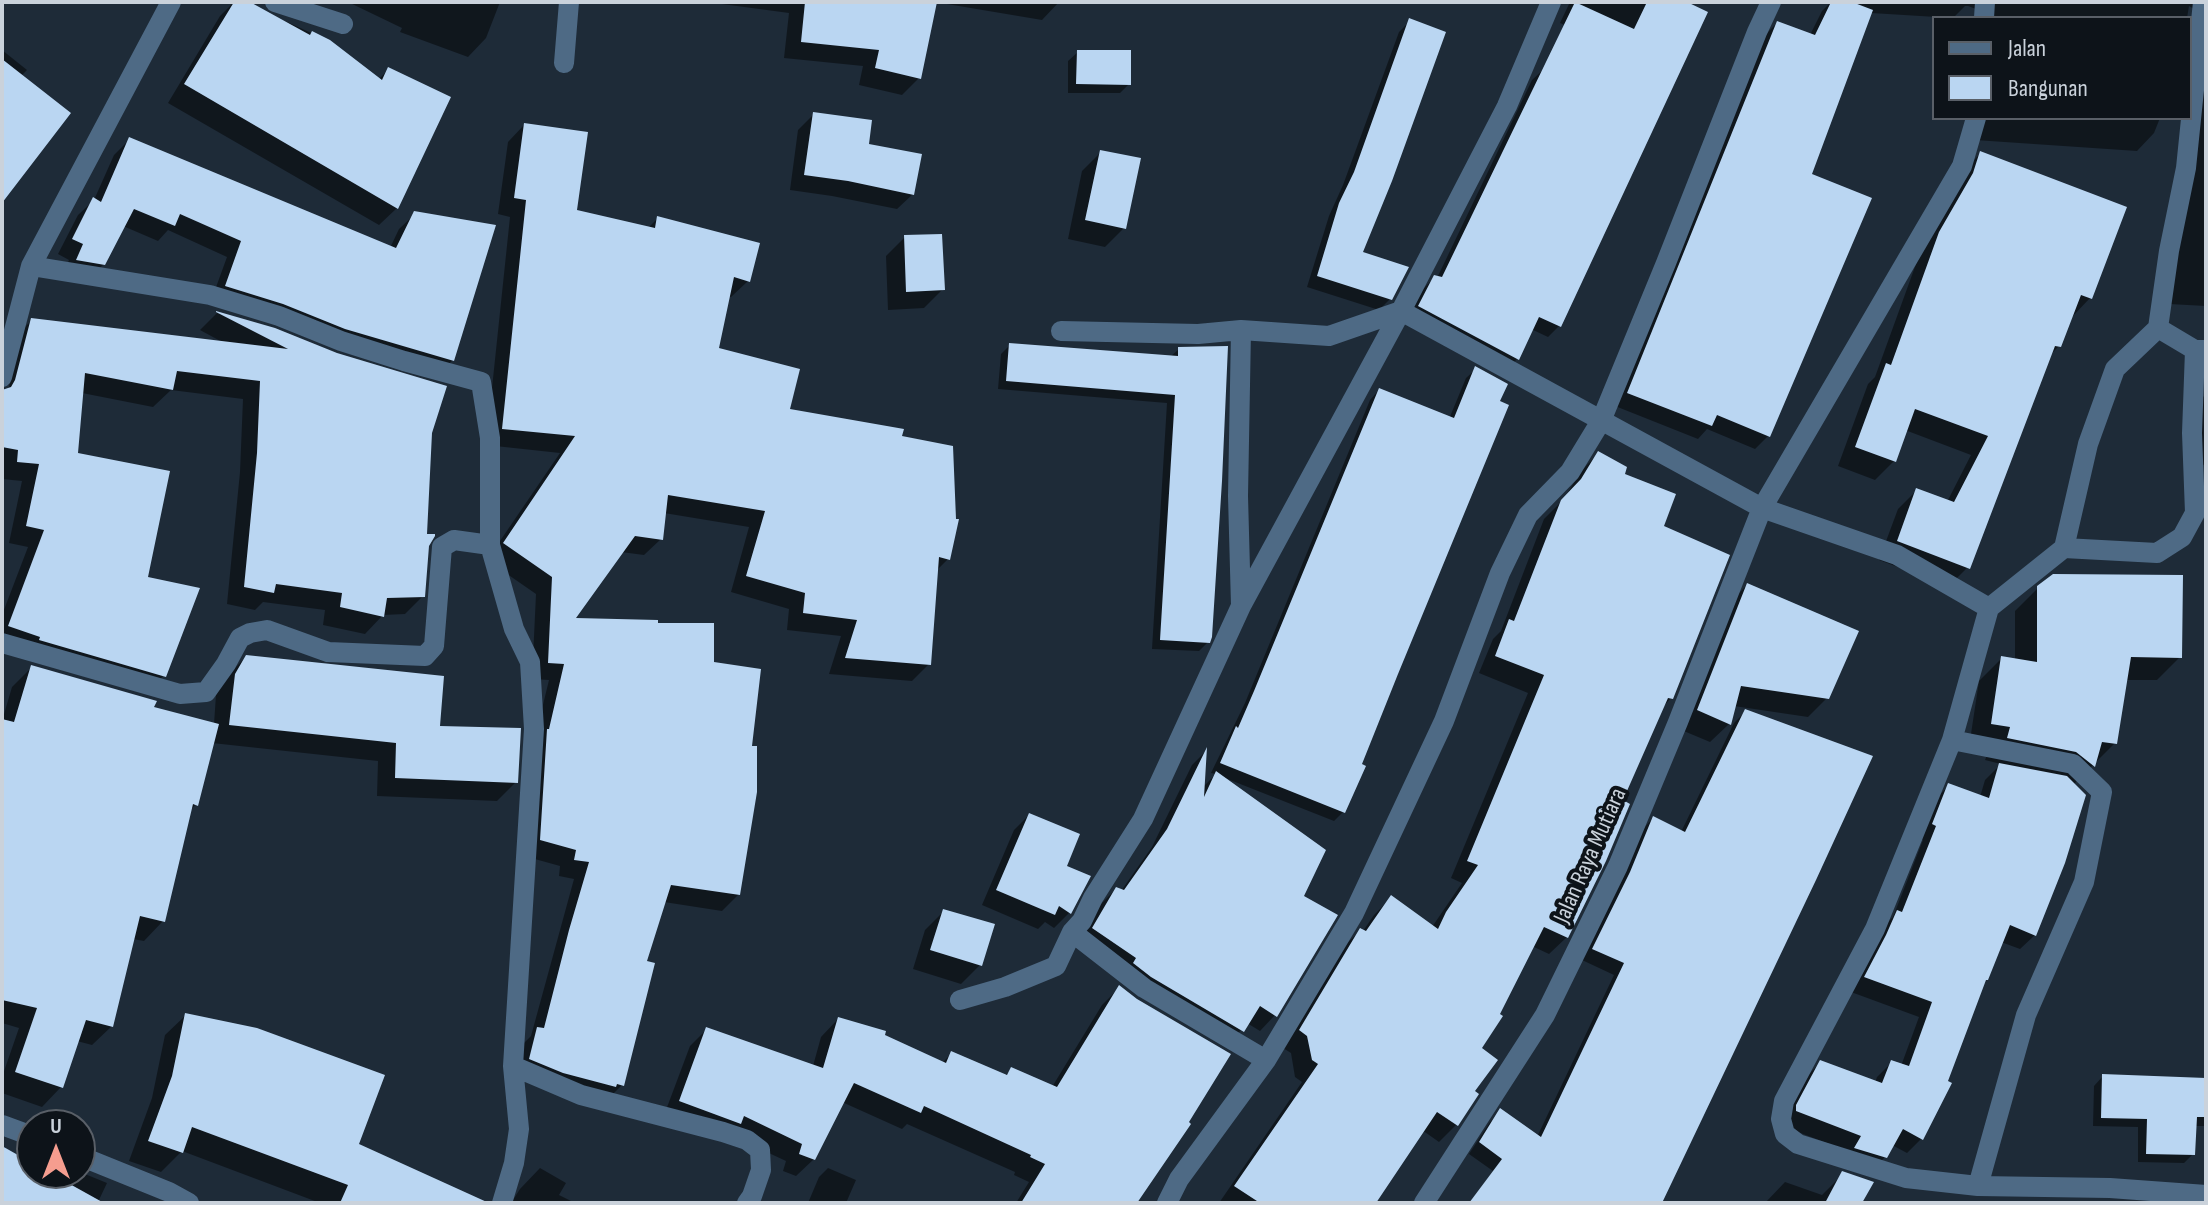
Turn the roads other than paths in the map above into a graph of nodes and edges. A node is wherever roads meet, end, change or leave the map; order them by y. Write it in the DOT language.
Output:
graph roads {
  1 [pos="171,2"];
  2 [pos="275,2"];
  3 [pos="569,2"];
  4 [pos="1551,2"];
  5 [pos="1771,2"];
  6 [pos="2203,2"];
  7 [pos="343,24"];
  8 [pos="564,63"];
  9 [pos="2192,109"];
  10 [pos="1975,120"];
  11 [pos="2191,120"];
  12 [pos="31,266"];
  13 [pos="1401,311"];
  14 [pos="2158,328"];
  15 [pos="1241,330"];
  16 [pos="1061,331"];
  17 [pos="2201,350"];
  18 [pos="2,377"];
  19 [pos="1601,421"];
  20 [pos="1762,508"];
  21 [pos="490,545"];
  22 [pos="2064,548"];
  23 [pos="1241,606"];
  24 [pos="1989,608"];
  25 [pos="2,643"];
  26 [pos="1952,740"];
  27 [pos="1072,932"];
  28 [pos="960,1000"];
  29 [pos="1266,1060"];
  30 [pos="513,1066"];
  31 [pos="96,1162"];
  32 [pos="1978,1186"];
  33 [pos="2206,1195"];
  34 [pos="189,1203"];
  35 [pos="502,1203"];
  36 [pos="747,1203"];
  37 [pos="1167,1203"];
  38 [pos="1424,1203"];
  1 -- 12 [label="street"];
  2 -- 7 [label="street"];
  3 -- 8 [label="street"];
  4 -- 13 [label="street"];
  5 -- 19 [label="street"];
  6 -- 9 [label="street"];
  10 -- 20 [label="street, Jalan Raya Mutiara"];
  11 -- 14 [label="street"];
  12 -- 18 [label="street"];
  12 -- 21 [label="street"];
  13 -- 15 [label="street"];
  13 -- 19 [label="street"];
  13 -- 23 [label="street"];
  14 -- 17 [label="street"];
  14 -- 22 [label="street"];
  15 -- 16 [label="street"];
  15 -- 23 [label="street"];
  17 -- 22 [label="street"];
  19 -- 20 [label="street"];
  19 -- 29 [label="street"];
  20 -- 24 [label="street"];
  20 -- 38 [label="street, Jalan Raya Mutiara"];
  21 -- 25 [label="street"];
  21 -- 30 [label="street"];
  22 -- 24 [label="street"];
  23 -- 27 [label="street"];
  24 -- 26 [label="street"];
  26 -- 32 [label="street"];
  26 -- 32 [label="street"];
  27 -- 28 [label="street"];
  27 -- 29 [label="street"];
  29 -- 37 [label="street"];
  30 -- 35 [label="street"];
  30 -- 36 [label="street"];
  31 -- 34 [label="street"];
  32 -- 33 [label="street"];
}
